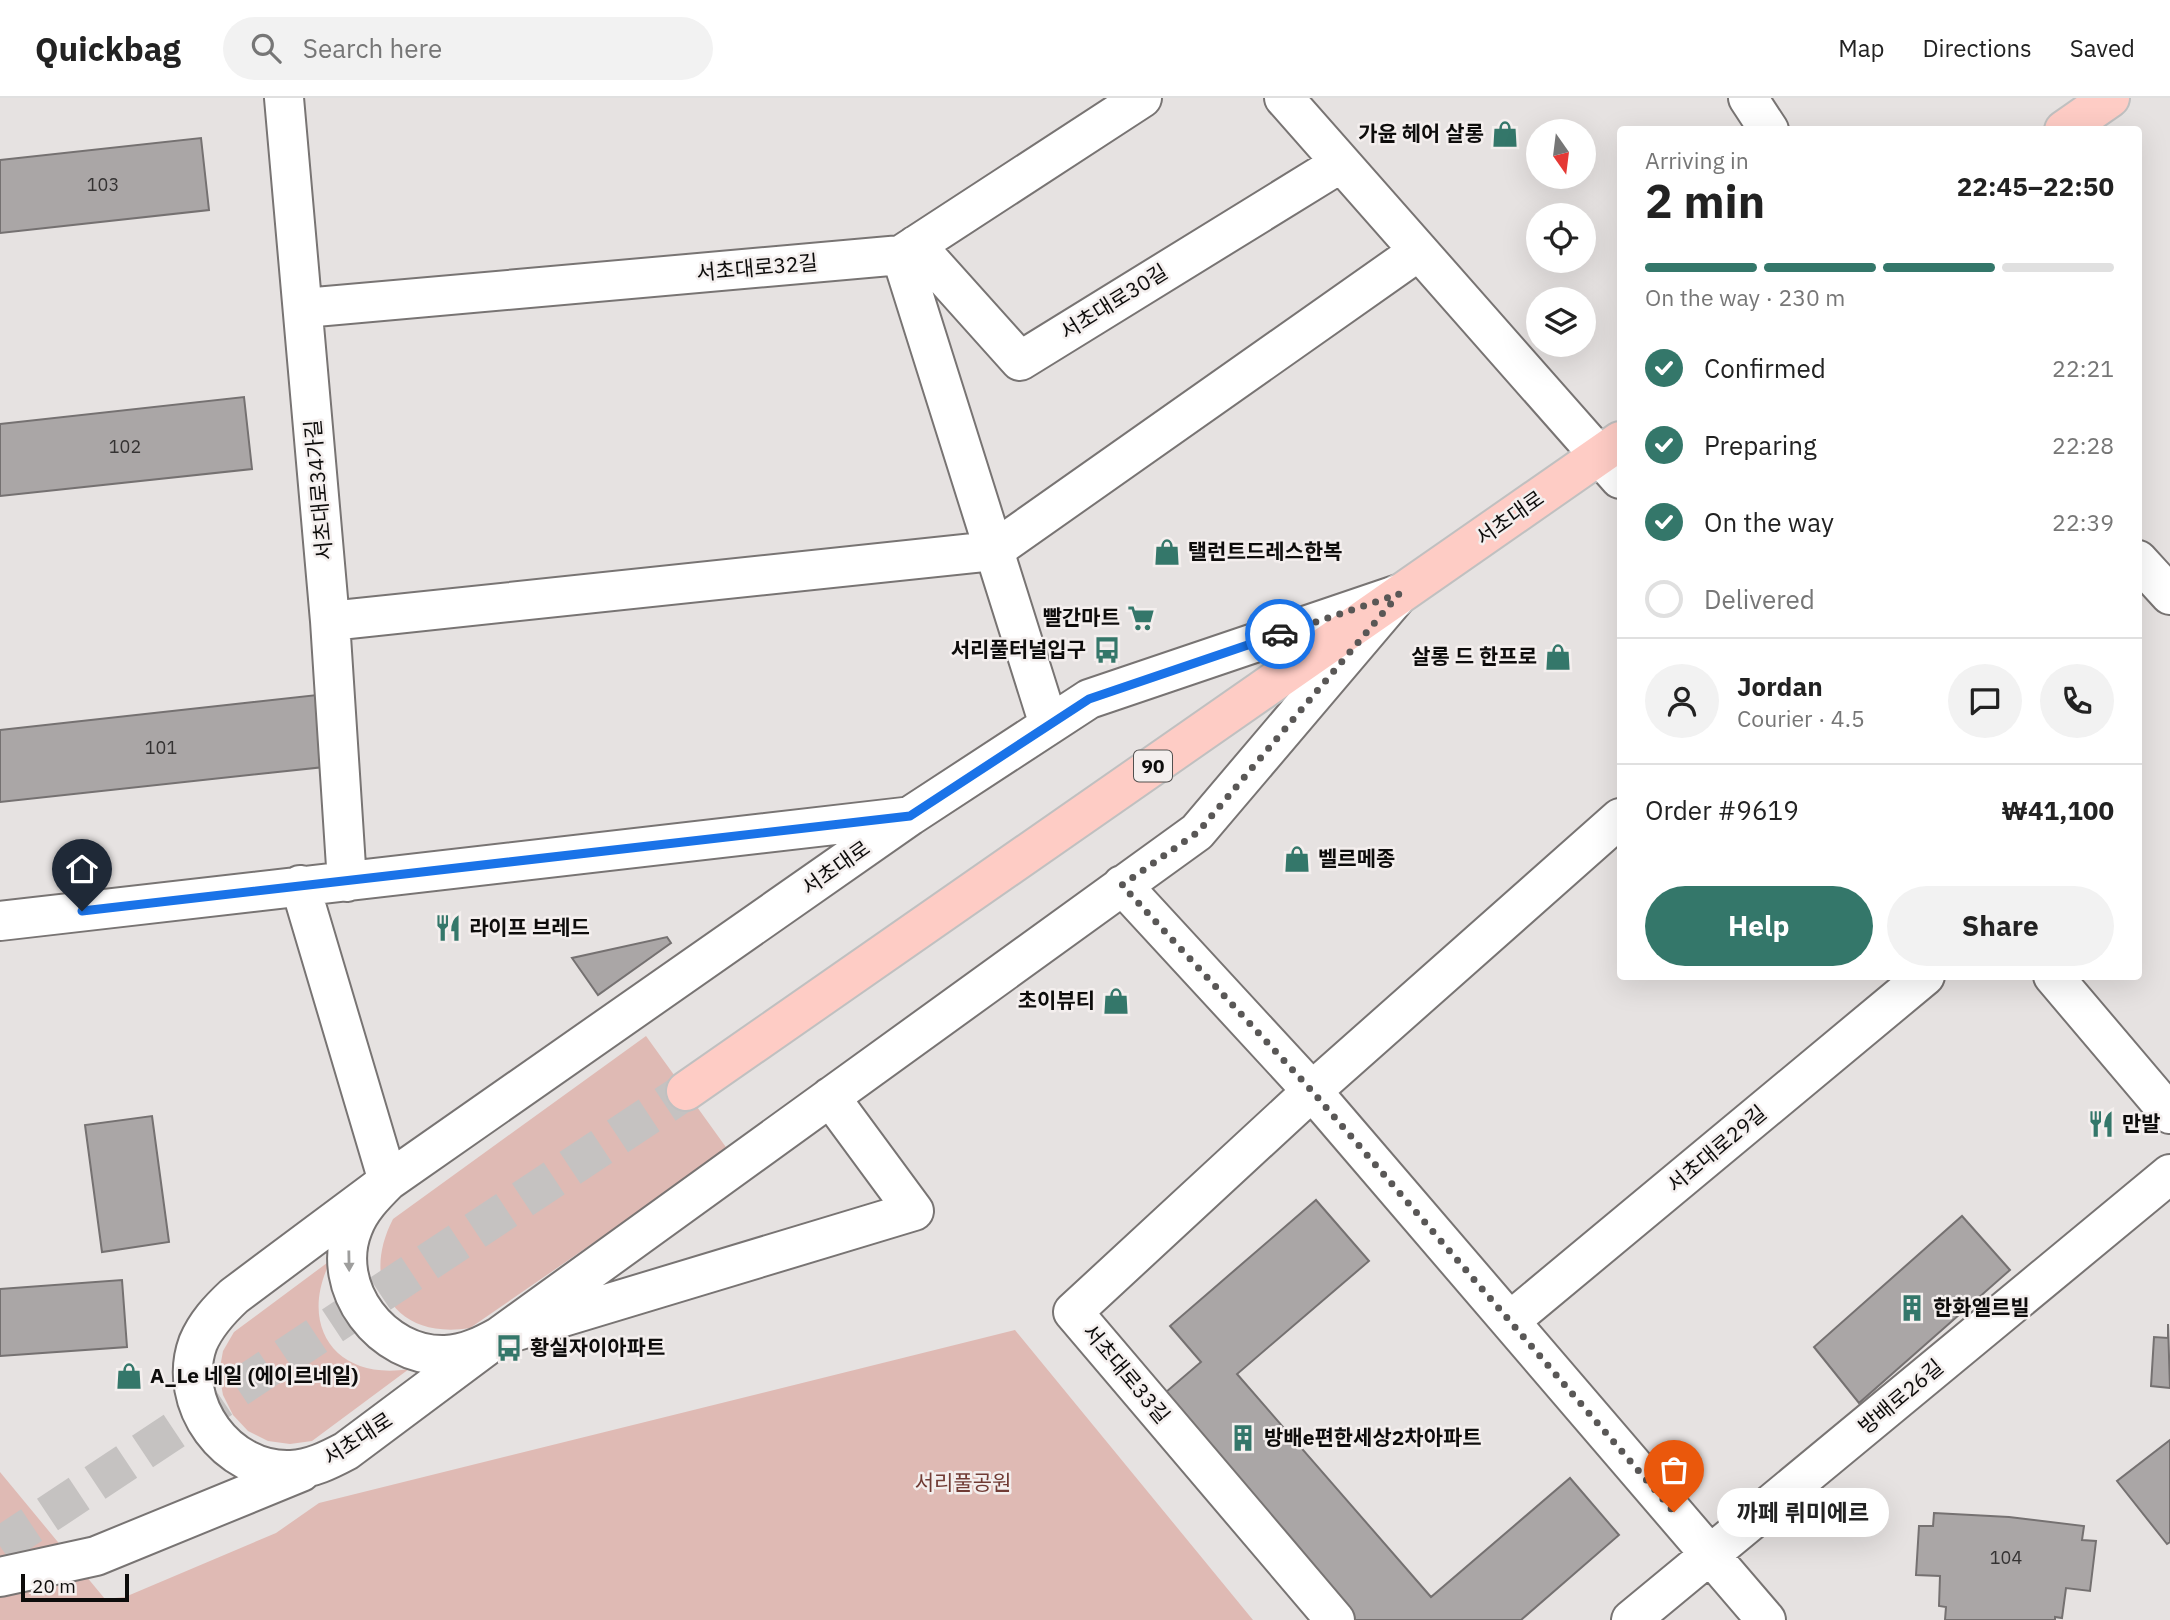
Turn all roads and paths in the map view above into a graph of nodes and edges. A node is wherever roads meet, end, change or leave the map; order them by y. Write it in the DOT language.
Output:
graph roads {
  1 [pos="284,98"];
  2 [pos="1142,98"];
  3 [pos="1284,98"];
  4 [pos="1748,98"];
  5 [pos="2110,98"];
  6 [pos="1766,126"];
  7 [pos="2070,126"];
  8 [pos="1341,163"];
  9 [pos="908,250"];
  10 [pos="1419,251"];
  11 [pos="304,308"];
  12 [pos="1613,458"];
  13 [pos="993,551"];
  14 [pos="2142,565"];
  15 [pos="1399,594"];
  16 [pos="2170,595"];
  17 [pos="330,621"];
  18 [pos="1049,724"];
  19 [pos="910,816"];
  20 [pos="1617,821"];
  21 [pos="347,882"];
  22 [pos="300,885"];
  23 [pos="1122,885"];
  24 [pos="0,921"];
  25 [pos="1919,980"];
  26 [pos="2056,980"];
  27 [pos="686,1091"];
  28 [pos="1312,1091"];
  29 [pos="830,1097"];
  30 [pos="2170,1114"];
  31 [pos="2170,1174"];
  32 [pos="388,1181"];
  33 [pos="1510,1321"];
  34 [pos="500,1336"];
  35 [pos="320,1465"];
  36 [pos="1710,1554"];
  37 [pos="0,1577"];
  38 [pos="1335,1620"];
  39 [pos="1632,1620"];
  40 [pos="1766,1620"];
  1 -- 11 [label="street, 서초대로34가길"];
  2 -- 9 [label="street"];
  3 -- 8 [label="street"];
  4 -- 6 [label="street"];
  5 -- 7 [label="main road"];
  8 -- 9 [label="street, 서초대로30길"];
  8 -- 10 [label="street"];
  9 -- 11 [label="street, 서초대로32길"];
  9 -- 13 [label="street"];
  10 -- 12 [label="street"];
  10 -- 13 [label="street"];
  11 -- 17 [label="street, 서초대로34가길"];
  12 -- 15 [label="main road, 서초대로 / 90"];
  13 -- 17 [label="street"];
  13 -- 18 [label="street"];
  14 -- 16 [label="street"];
  15 -- 18 [label="street, 서초대로"];
  15 -- 23 [label="street, 서초대로"];
  15 -- 27 [label="main road, 서초대로 / 90"];
  17 -- 21 [label="street, 서초대로34가길"];
  18 -- 19 [label="street, 서초대로"];
  19 -- 21 [label="street"];
  19 -- 32 [label="street, 서초대로"];
  20 -- 28 [label="street"];
  21 -- 22 [label="street"];
  22 -- 24 [label="street"];
  22 -- 32 [label="street"];
  23 -- 28 [label="street"];
  23 -- 29 [label="street, 서초대로"];
  25 -- 33 [label="street, 서초대로29길"];
  26 -- 30 [label="street"];
  28 -- 33 [label="street"];
  28 -- 38 [label="street, 서초대로33길"];
  29 -- 34 [label="street, 서초대로"];
  29 -- 34 [label="street, 서초대로"];
  31 -- 36 [label="street, 방배로26길"];
  32 -- 34 [label="street, 서초대로, one-way"];
  32 -- 35 [label="street, 서초대로"];
  33 -- 36 [label="street"];
  34 -- 35 [label="street, 서초대로"];
  35 -- 37 [label="street"];
  36 -- 39 [label="street, 방배로26길"];
  36 -- 40 [label="street"];
}
